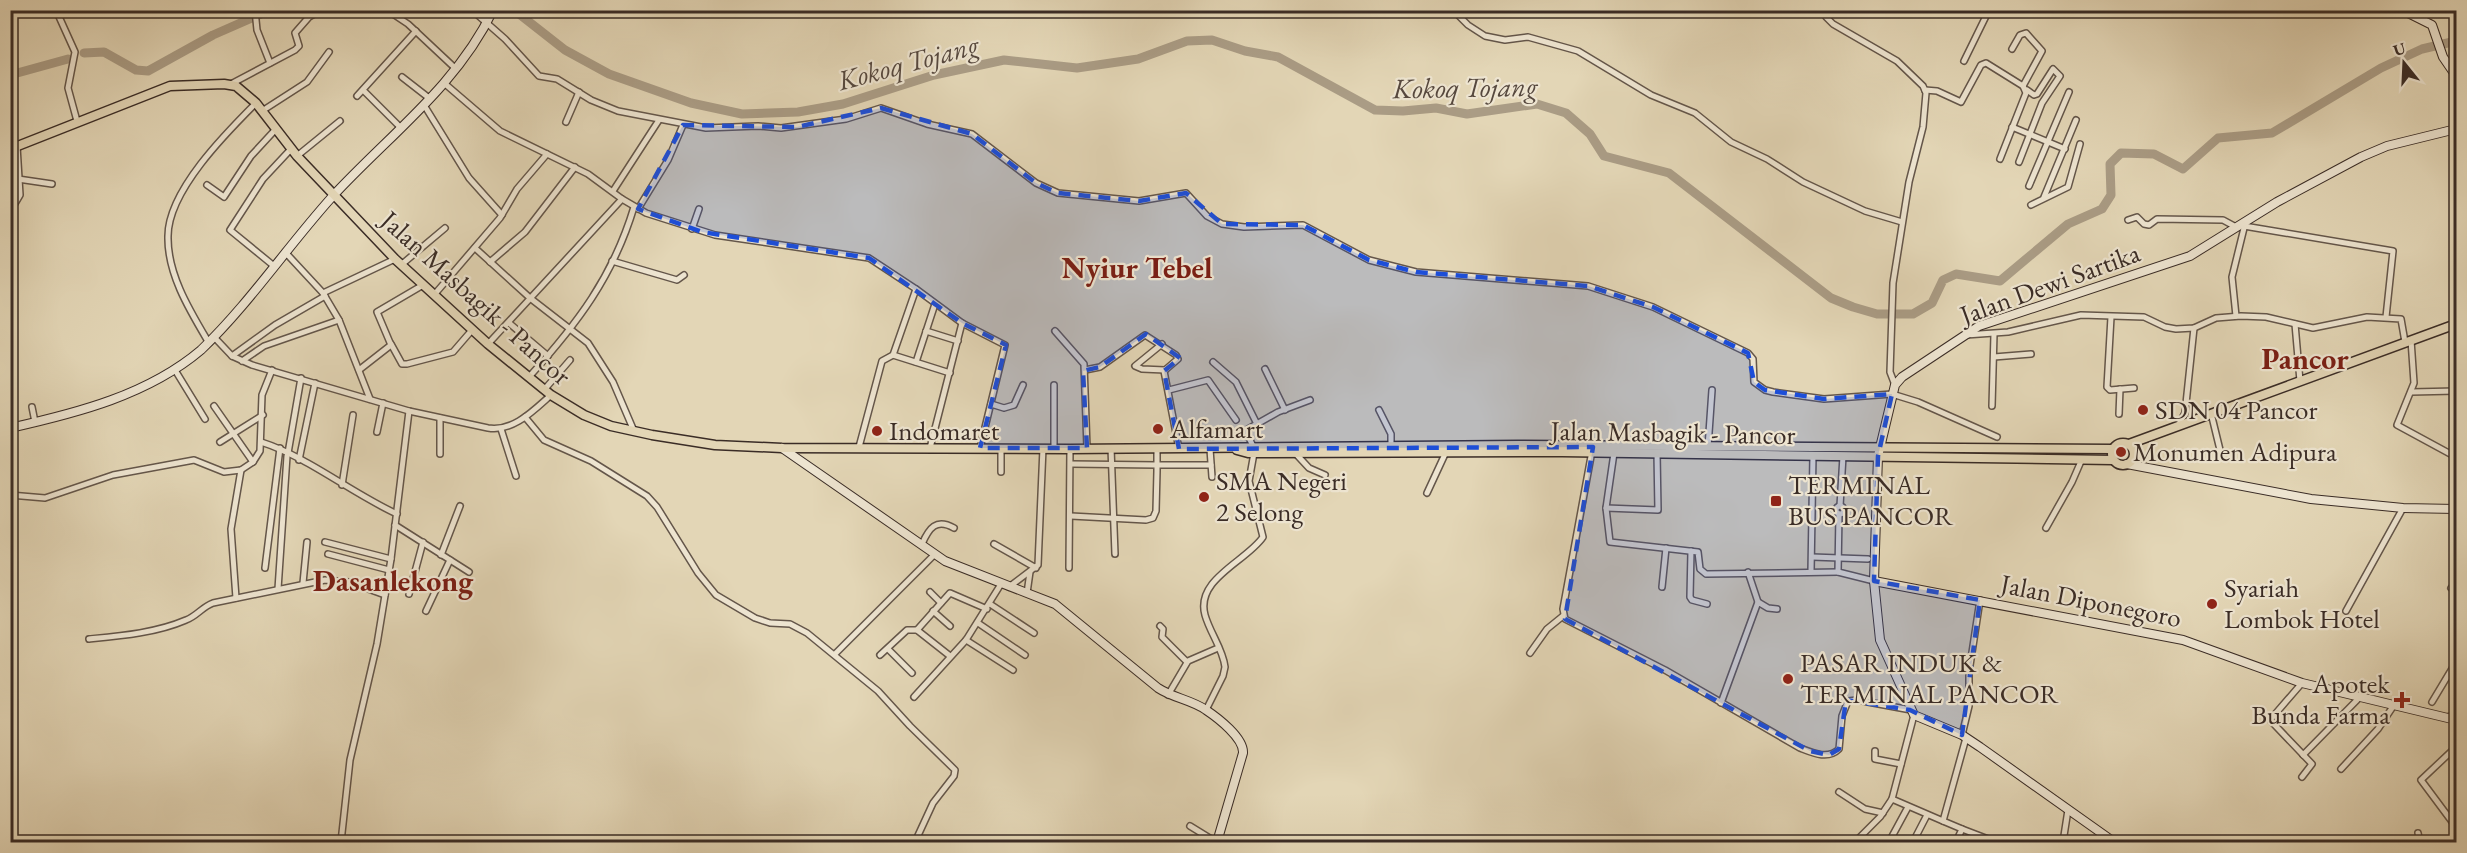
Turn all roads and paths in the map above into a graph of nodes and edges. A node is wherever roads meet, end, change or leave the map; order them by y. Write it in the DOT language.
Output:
graph roads {
  1 [pos="56,10"];
  2 [pos="322,10"];
  3 [pos="387,10"];
  4 [pos="472,10"];
  5 [pos="493,10"];
  6 [pos="1453,10"];
  7 [pos="1826,10"];
  8 [pos="1989,10"];
  9 [pos="2402,10"];
  10 [pos="255,14"];
  11 [pos="487,22"];
  12 [pos="416,31"];
  13 [pos="2012,49"];
  14 [pos="329,52"];
  15 [pos="1964,61"];
  16 [pos="270,63"];
  17 [pos="456,69"];
  18 [pos="2457,76"];
  19 [pos="402,77"];
  20 [pos="444,82"];
  21 [pos="231,84"];
  22 [pos="2025,88"];
  23 [pos="363,90"];
  24 [pos="1925,90"];
  25 [pos="2069,92"];
  26 [pos="578,95"];
  27 [pos="357,96"];
  28 [pos="427,102"];
  29 [pos="256,104"];
  30 [pos="262,111"];
  31 [pos="659,120"];
  32 [pos="2076,120"];
  33 [pos="77,121"];
  34 [pos="340,121"];
  35 [pos="566,122"];
  36 [pos="683,125"];
  37 [pos="2012,127"];
  38 [pos="401,128"];
  39 [pos="2457,129"];
  40 [pos="275,130"];
  41 [pos="2030,134"];
  42 [pos="2048,142"];
  43 [pos="2079,144"];
  44 [pos="14,147"];
  45 [pos="2065,149"];
  46 [pos="294,153"];
  47 [pos="547,153"];
  48 [pos="2000,159"];
  49 [pos="2019,162"];
  50 [pos="575,167"];
  51 [pos="18,179"];
  52 [pos="52,184"];
  53 [pos="207,185"];
  54 [pos="2029,186"];
  55 [pos="613,191"];
  56 [pos="334,196"];
  57 [pos="2044,197"];
  58 [pos="622,199"];
  59 [pos="2031,205"];
  60 [pos="636,208"];
  61 [pos="699,210"];
  62 [pos="10,212"];
  63 [pos="502,215"];
  64 [pos="2128,220"];
  65 [pos="1902,222"];
  66 [pos="2242,225"];
  67 [pos="445,228"];
  68 [pos="692,229"];
  69 [pos="475,248"];
  70 [pos="285,252"];
  71 [pos="612,261"];
  72 [pos="398,262"];
  73 [pos="490,262"];
  74 [pos="274,266"];
  75 [pos="684,275"];
  76 [pos="423,285"];
  77 [pos="916,289"];
  78 [pos="324,295"];
  79 [pos="434,295"];
  80 [pos="530,298"];
  81 [pos="935,304"];
  82 [pos="2236,316"];
  83 [pos="2111,317"];
  84 [pos="2386,317"];
  85 [pos="339,320"];
  86 [pos="509,323"];
  87 [pos="962,323"];
  88 [pos="2295,324"];
  89 [pos="2457,324"];
  90 [pos="2194,328"];
  91 [pos="472,330"];
  92 [pos="572,330"];
  93 [pos="926,331"];
  94 [pos="1055,331"];
  95 [pos="1994,334"];
  96 [pos="1964,335"];
  97 [pos="211,340"];
  98 [pos="958,341"];
  99 [pos="2408,341"];
  100 [pos="391,344"];
  101 [pos="488,344"];
  102 [pos="1162,344"];
  103 [pos="2031,354"];
  104 [pos="893,355"];
  105 [pos="232,356"];
  106 [pos="548,356"];
  107 [pos="1994,357"];
  108 [pos="570,360"];
  109 [pos="242,361"];
  110 [pos="916,362"];
  111 [pos="1213,362"];
  112 [pos="1165,369"];
  113 [pos="1265,369"];
  114 [pos="175,370"];
  115 [pos="272,370"];
  116 [pos="358,370"];
  117 [pos="1085,370"];
  118 [pos="950,374"];
  119 [pos="529,377"];
  120 [pos="301,378"];
  121 [pos="2300,381"];
  122 [pos="315,383"];
  123 [pos="1023,385"];
  124 [pos="1054,385"];
  125 [pos="1895,385"];
  126 [pos="2134,388"];
  127 [pos="2120,389"];
  128 [pos="1169,390"];
  129 [pos="1712,390"];
  130 [pos="2411,392"];
  131 [pos="2457,392"];
  132 [pos="548,393"];
  133 [pos="1892,394"];
  134 [pos="370,399"];
  135 [pos="1310,400"];
  136 [pos="383,403"];
  137 [pos="991,404"];
  138 [pos="214,406"];
  139 [pos="1992,406"];
  140 [pos="32,407"];
  141 [pos="1285,410"];
  142 [pos="1379,410"];
  143 [pos="409,411"];
  144 [pos="2211,413"];
  145 [pos="2119,414"];
  146 [pos="263,415"];
  147 [pos="353,415"];
  148 [pos="525,417"];
  149 [pos="440,418"];
  150 [pos="205,419"];
  151 [pos="1236,420"];
  152 [pos="34,422"];
  153 [pos="1256,422"];
  154 [pos="2177,426"];
  155 [pos="10,428"];
  156 [pos="501,429"];
  157 [pos="634,431"];
  158 [pos="377,432"];
  159 [pos="234,434"];
  160 [pos="1997,437"];
  161 [pos="220,442"];
  162 [pos="261,442"];
  163 [pos="2129,444"];
  164 [pos="859,447"];
  165 [pos="1708,447"];
  166 [pos="280,448"];
  167 [pos="782,448"];
  168 [pos="930,448"];
  169 [pos="980,448"];
  170 [pos="1001,448"];
  171 [pos="1043,448"];
  172 [pos="1054,448"];
  173 [pos="1088,448"];
  174 [pos="1111,448"];
  175 [pos="1156,448"];
  176 [pos="1179,448"];
  177 [pos="2113,448"];
  178 [pos="1070,449"];
  179 [pos="1210,449"];
  180 [pos="1254,449"];
  181 [pos="1391,449"];
  182 [pos="1480,449"];
  183 [pos="1592,450"];
  184 [pos="1295,452"];
  185 [pos="1446,452"];
  186 [pos="1614,453"];
  187 [pos="1657,453"];
  188 [pos="1879,453"];
  189 [pos="287,454"];
  190 [pos="440,454"];
  191 [pos="2221,454"];
  192 [pos="1813,455"];
  193 [pos="1843,456"];
  194 [pos="2457,457"];
  195 [pos="2082,459"];
  196 [pos="299,460"];
  197 [pos="2113,460"];
  198 [pos="254,462"];
  199 [pos="1071,464"];
  200 [pos="1112,464"];
  201 [pos="2127,464"];
  202 [pos="1157,465"];
  203 [pos="1211,465"];
  204 [pos="241,470"];
  205 [pos="1000,472"];
  206 [pos="1324,475"];
  207 [pos="516,476"];
  208 [pos="1212,477"];
  209 [pos="342,485"];
  210 [pos="1427,493"];
  211 [pos="10,495"];
  212 [pos="460,506"];
  213 [pos="1606,508"];
  214 [pos="2403,508"];
  215 [pos="2457,509"];
  216 [pos="397,514"];
  217 [pos="1071,516"];
  218 [pos="1114,519"];
  219 [pos="395,525"];
  220 [pos="954,528"];
  221 [pos="2046,528"];
  222 [pos="307,542"];
  223 [pos="325,542"];
  224 [pos="423,542"];
  225 [pos="922,544"];
  226 [pos="994,544"];
  227 [pos="1666,548"];
  228 [pos="1691,551"];
  229 [pos="328,554"];
  230 [pos="934,554"];
  231 [pos="1115,554"];
  232 [pos="441,555"];
  233 [pos="1812,557"];
  234 [pos="391,559"];
  235 [pos="1839,559"];
  236 [pos="1868,559"];
  237 [pos="450,560"];
  238 [pos="265,568"];
  239 [pos="1036,568"];
  240 [pos="1069,568"];
  241 [pos="389,570"];
  242 [pos="469,572"];
  243 [pos="1030,572"];
  244 [pos="1748,572"];
  245 [pos="1811,572"];
  246 [pos="1838,572"];
  247 [pos="1874,581"];
  248 [pos="303,583"];
  249 [pos="1005,586"];
  250 [pos="1662,587"];
  251 [pos="278,589"];
  252 [pos="930,592"];
  253 [pos="1027,593"];
  254 [pos="409,594"];
  255 [pos="385,595"];
  256 [pos="236,598"];
  257 [pos="1980,600"];
  258 [pos="1758,602"];
  259 [pos="941,603"];
  260 [pos="1707,604"];
  261 [pos="989,606"];
  262 [pos="1777,609"];
  263 [pos="2346,610"];
  264 [pos="426,611"];
  265 [pos="933,611"];
  266 [pos="1563,616"];
  267 [pos="978,623"];
  268 [pos="950,626"];
  269 [pos="1160,626"];
  270 [pos="916,630"];
  271 [pos="1034,633"];
  272 [pos="89,639"];
  273 [pos="966,640"];
  274 [pos="1218,648"];
  275 [pos="888,649"];
  276 [pos="1530,653"];
  277 [pos="835,654"];
  278 [pos="880,655"];
  279 [pos="1025,655"];
  280 [pos="950,656"];
  281 [pos="1187,662"];
  282 [pos="2457,662"];
  283 [pos="1013,670"];
  284 [pos="912,673"];
  285 [pos="2302,682"];
  286 [pos="1168,695"];
  287 [pos="2361,696"];
  288 [pos="914,698"];
  289 [pos="2432,702"];
  290 [pos="1721,703"];
  291 [pos="2394,705"];
  292 [pos="2457,709"];
  293 [pos="1206,710"];
  294 [pos="1913,712"];
  295 [pos="2446,717"];
  296 [pos="2457,720"];
  297 [pos="1964,737"];
  298 [pos="2457,747"];
  299 [pos="1875,751"];
  300 [pos="2303,755"];
  301 [pos="1901,764"];
  302 [pos="2341,769"];
  303 [pos="2302,777"];
  304 [pos="1839,792"];
  305 [pos="1892,799"];
  306 [pos="1908,807"];
  307 [pos="2068,810"];
  308 [pos="1883,813"];
  309 [pos="1927,815"];
  310 [pos="1943,821"];
  311 [pos="1190,826"];
  312 [pos="2457,827"];
  313 [pos="1962,829"];
  314 [pos="2418,833"];
  315 [pos="341,843"];
  316 [pos="915,843"];
  317 [pos="1216,843"];
  318 [pos="1773,843"];
  319 [pos="1779,843"];
  320 [pos="1855,843"];
  321 [pos="1889,843"];
  322 [pos="1914,843"];
  323 [pos="1956,843"];
  324 [pos="1996,843"];
  325 [pos="2063,843"];
  326 [pos="2114,843"];
  327 [pos="2420,843"];
  1 -- 33 [label="street"];
  2 -- 16 [label="street"];
  3 -- 12 [label="street"];
  4 -- 11 [label="street"];
  5 -- 11 [label="street"];
  6 -- 65 [label="street"];
  7 -- 24 [label="street"];
  8 -- 15 [label="street"];
  9 -- 18 [label="street"];
  10 -- 16 [label="street"];
  11 -- 17 [label="street"];
  11 -- 26 [label="street"];
  12 -- 17 [label="street"];
  12 -- 23 [label="street"];
  13 -- 22 [label="street"];
  14 -- 30 [label="street"];
  16 -- 21 [label="street"];
  17 -- 20 [label="street"];
  19 -- 28 [label="street"];
  20 -- 28 [label="street"];
  20 -- 47 [label="street"];
  21 -- 29 [label="main road, Jalan Masbagik - Pancor"];
  21 -- 33 [label="main road"];
  22 -- 24 [label="street"];
  22 -- 37 [label="street"];
  22 -- 41 [label="street"];
  23 -- 27 [label="street"];
  23 -- 38 [label="street"];
  24 -- 65 [label="street"];
  25 -- 42 [label="street"];
  26 -- 31 [label="street"];
  26 -- 35 [label="street"];
  28 -- 38 [label="street"];
  28 -- 63 [label="street"];
  29 -- 30 [label="main road, Jalan Masbagik - Pancor"];
  29 -- 97 [label="street"];
  30 -- 40 [label="main road, Jalan Masbagik - Pancor"];
  31 -- 36 [label="street"];
  31 -- 55 [label="street"];
  32 -- 45 [label="street"];
  33 -- 44 [label="main road"];
  34 -- 46 [label="street"];
  36 -- 60 [label="street"];
  36 -- 133 [label="street"];
  37 -- 41 [label="street"];
  37 -- 48 [label="street"];
  38 -- 56 [label="street"];
  39 -- 66 [label="street, Jalan Dewi Sartika"];
  40 -- 46 [label="main road, Jalan Masbagik - Pancor"];
  40 -- 53 [label="street"];
  41 -- 42 [label="street"];
  41 -- 49 [label="street"];
  42 -- 45 [label="street"];
  42 -- 54 [label="street"];
  43 -- 57 [label="street"];
  44 -- 51 [label="street"];
  45 -- 57 [label="street"];
  46 -- 56 [label="main road, Jalan Masbagik - Pancor"];
  46 -- 74 [label="street"];
  47 -- 50 [label="street"];
  47 -- 63 [label="street"];
  50 -- 55 [label="street"];
  50 -- 73 [label="street"];
  51 -- 52 [label="street"];
  51 -- 62 [label="street"];
  55 -- 58 [label="street"];
  56 -- 70 [label="street"];
  56 -- 72 [label="main road, Jalan Masbagik - Pancor"];
  57 -- 59 [label="street"];
  58 -- 60 [label="street"];
  58 -- 80 [label="street"];
  60 -- 68 [label="street"];
  60 -- 71 [label="street"];
  61 -- 68 [label="street"];
  63 -- 69 [label="street"];
  64 -- 66 [label="street"];
  65 -- 125 [label="street"];
  66 -- 82 [label="street"];
  66 -- 84 [label="street"];
  66 -- 96 [label="street, Jalan Dewi Sartika"];
  67 -- 72 [label="street"];
  68 -- 77 [label="street"];
  69 -- 73 [label="street"];
  69 -- 79 [label="street"];
  70 -- 74 [label="street"];
  70 -- 78 [label="street"];
  71 -- 75 [label="street"];
  71 -- 92 [label="street"];
  72 -- 76 [label="main road, Jalan Masbagik - Pancor"];
  72 -- 78 [label="street"];
  73 -- 80 [label="street"];
  74 -- 97 [label="street"];
  76 -- 79 [label="main road, Jalan Masbagik - Pancor"];
  76 -- 100 [label="street"];
  77 -- 81 [label="street"];
  77 -- 104 [label="street"];
  78 -- 85 [label="street"];
  78 -- 105 [label="street"];
  79 -- 91 [label="main road, Jalan Masbagik - Pancor"];
  80 -- 86 [label="street"];
  80 -- 92 [label="street"];
  81 -- 87 [label="street"];
  81 -- 93 [label="street"];
  82 -- 88 [label="street"];
  82 -- 90 [label="street"];
  83 -- 90 [label="street"];
  83 -- 95 [label="street"];
  83 -- 127 [label="street"];
  84 -- 88 [label="street"];
  84 -- 99 [label="street"];
  85 -- 109 [label="street"];
  85 -- 116 [label="street"];
  86 -- 101 [label="street"];
  86 -- 106 [label="street"];
  87 -- 98 [label="street"];
  87 -- 137 [label="street"];
  88 -- 121 [label="street"];
  89 -- 99 [label="main road"];
  90 -- 154 [label="street"];
  91 -- 100 [label="street"];
  91 -- 101 [label="main road, Jalan Masbagik - Pancor"];
  92 -- 106 [label="street"];
  92 -- 157 [label="street"];
  93 -- 98 [label="street"];
  93 -- 110 [label="street"];
  94 -- 117 [label="street"];
  95 -- 96 [label="street"];
  95 -- 107 [label="street"];
  96 -- 125 [label="street, Jalan Dewi Sartika"];
  97 -- 105 [label="street"];
  97 -- 114 [label="street"];
  98 -- 118 [label="street"];
  99 -- 121 [label="main road"];
  99 -- 130 [label="street"];
  100 -- 116 [label="street"];
  101 -- 119 [label="main road, Jalan Masbagik - Pancor"];
  102 -- 112 [label="street"];
  102 -- 112 [label="street"];
  102 -- 117 [label="street"];
  103 -- 107 [label="street"];
  104 -- 110 [label="street"];
  104 -- 164 [label="street"];
  105 -- 109 [label="street"];
  106 -- 119 [label="street"];
  107 -- 139 [label="street"];
  108 -- 132 [label="street"];
  109 -- 115 [label="street"];
  110 -- 118 [label="street"];
  111 -- 153 [label="street"];
  112 -- 128 [label="street"];
  113 -- 141 [label="street"];
  114 -- 150 [label="street"];
  114 -- 152 [label="street"];
  115 -- 120 [label="street"];
  115 -- 146 [label="street"];
  116 -- 134 [label="street"];
  117 -- 173 [label="street"];
  118 -- 168 [label="street"];
  119 -- 132 [label="main road, Jalan Masbagik - Pancor"];
  120 -- 122 [label="street"];
  120 -- 189 [label="street"];
  121 -- 144 [label="main road"];
  122 -- 134 [label="street"];
  122 -- 196 [label="street"];
  123 -- 137 [label="street"];
  124 -- 172 [label="street"];
  125 -- 133 [label="street"];
  126 -- 127 [label="street"];
  127 -- 145 [label="street"];
  128 -- 151 [label="street"];
  128 -- 176 [label="street"];
  129 -- 165 [label="street"];
  130 -- 131 [label="street"];
  130 -- 194 [label="street"];
  132 -- 148 [label="street"];
  132 -- 157 [label="main road, Jalan Masbagik - Pancor"];
  133 -- 160 [label="street"];
  133 -- 188 [label="street"];
  134 -- 136 [label="street"];
  135 -- 141 [label="street"];
  136 -- 143 [label="street"];
  136 -- 158 [label="street"];
  137 -- 169 [label="street"];
  138 -- 159 [label="street"];
  140 -- 152 [label="street"];
  141 -- 153 [label="street"];
  142 -- 181 [label="street"];
  143 -- 149 [label="street"];
  143 -- 216 [label="street"];
  144 -- 154 [label="main road"];
  144 -- 191 [label="street"];
  146 -- 159 [label="street"];
  146 -- 162 [label="street"];
  147 -- 209 [label="street"];
  148 -- 156 [label="street"];
  148 -- 277 [label="street"];
  149 -- 156 [label="street"];
  149 -- 190 [label="street"];
  152 -- 155 [label="street"];
  153 -- 180 [label="street"];
  154 -- 163 [label="main road"];
  156 -- 207 [label="street"];
  157 -- 167 [label="main road, Jalan Masbagik - Pancor"];
  159 -- 161 [label="street"];
  159 -- 198 [label="street"];
  162 -- 166 [label="street"];
  162 -- 198 [label="street"];
  163 -- 177 [label="main road"];
  163 -- 201 [label="main road"];
  164 -- 167 [label="main road, Jalan Masbagik - Pancor"];
  164 -- 168 [label="main road, Jalan Masbagik - Pancor"];
  165 -- 183 [label="main road, Jalan Masbagik - Pancor"];
  165 -- 188 [label="main road, Jalan Masbagik - Pancor"];
  166 -- 189 [label="street"];
  166 -- 238 [label="street"];
  167 -- 225 [label="street"];
  168 -- 169 [label="main road, Jalan Masbagik - Pancor"];
  169 -- 170 [label="main road, Jalan Masbagik - Pancor"];
  170 -- 171 [label="main road, Jalan Masbagik - Pancor"];
  170 -- 205 [label="street"];
  171 -- 172 [label="main road, Jalan Masbagik - Pancor"];
  171 -- 239 [label="street"];
  172 -- 178 [label="main road, Jalan Masbagik - Pancor"];
  173 -- 174 [label="main road, Jalan Masbagik - Pancor"];
  173 -- 178 [label="main road, Jalan Masbagik - Pancor"];
  174 -- 175 [label="main road, Jalan Masbagik - Pancor"];
  174 -- 200 [label="street"];
  175 -- 176 [label="main road, Jalan Masbagik - Pancor"];
  175 -- 202 [label="street"];
  176 -- 179 [label="main road, Jalan Masbagik - Pancor"];
  177 -- 188 [label="main road, Jalan Masbagik - Pancor"];
  177 -- 197 [label="main road"];
  178 -- 199 [label="street"];
  179 -- 180 [label="main road, Jalan Masbagik - Pancor"];
  179 -- 203 [label="street"];
  180 -- 181 [label="main road, Jalan Masbagik - Pancor"];
  180 -- 184 [label="main road, Jalan Masbagik - Pancor"];
  180 -- 274 [label="street"];
  181 -- 182 [label="main road, Jalan Masbagik - Pancor"];
  181 -- 184 [label="main road, Jalan Masbagik - Pancor"];
  181 -- 185 [label="main road, Jalan Masbagik - Pancor"];
  182 -- 183 [label="main road, Jalan Masbagik - Pancor"];
  182 -- 185 [label="main road, Jalan Masbagik - Pancor"];
  183 -- 186 [label="main road, Jalan Masbagik - Pancor"];
  183 -- 266 [label="street"];
  184 -- 206 [label="street"];
  185 -- 210 [label="street"];
  186 -- 187 [label="main road, Jalan Masbagik - Pancor"];
  186 -- 213 [label="street"];
  187 -- 192 [label="main road, Jalan Masbagik - Pancor"];
  187 -- 213 [label="street"];
  188 -- 193 [label="main road, Jalan Masbagik - Pancor"];
  188 -- 195 [label="main road, Jalan Masbagik - Pancor"];
  188 -- 247 [label="street"];
  189 -- 196 [label="street"];
  189 -- 251 [label="street"];
  192 -- 193 [label="main road, Jalan Masbagik - Pancor"];
  192 -- 233 [label="street"];
  193 -- 235 [label="street"];
  195 -- 197 [label="main road, Jalan Masbagik - Pancor"];
  195 -- 221 [label="street"];
  196 -- 209 [label="street"];
  197 -- 201 [label="main road"];
  198 -- 204 [label="street"];
  199 -- 200 [label="street"];
  199 -- 217 [label="street"];
  200 -- 202 [label="street"];
  200 -- 218 [label="street"];
  201 -- 214 [label="street"];
  202 -- 203 [label="street"];
  202 -- 218 [label="street"];
  203 -- 208 [label="street"];
  204 -- 211 [label="street"];
  204 -- 256 [label="street"];
  209 -- 216 [label="street"];
  212 -- 232 [label="street"];
  213 -- 227 [label="street"];
  214 -- 215 [label="street"];
  214 -- 263 [label="street"];
  216 -- 219 [label="street"];
  217 -- 218 [label="street"];
  217 -- 240 [label="street"];
  218 -- 231 [label="street"];
  219 -- 224 [label="street"];
  219 -- 234 [label="street"];
  220 -- 225 [label="street"];
  222 -- 248 [label="street"];
  223 -- 234 [label="street"];
  224 -- 232 [label="street"];
  224 -- 254 [label="street"];
  225 -- 230 [label="street"];
  226 -- 239 [label="street"];
  227 -- 228 [label="street"];
  227 -- 250 [label="street"];
  228 -- 244 [label="street, Jalan Diponegoro"];
  228 -- 260 [label="street"];
  229 -- 241 [label="street"];
  230 -- 249 [label="street"];
  230 -- 277 [label="street"];
  232 -- 237 [label="street"];
  233 -- 235 [label="street"];
  233 -- 245 [label="street"];
  234 -- 241 [label="street"];
  235 -- 236 [label="street"];
  235 -- 246 [label="street"];
  237 -- 242 [label="street"];
  237 -- 264 [label="street"];
  239 -- 243 [label="street"];
  241 -- 255 [label="street"];
  243 -- 249 [label="street"];
  243 -- 253 [label="street"];
  244 -- 245 [label="street, Jalan Diponegoro"];
  244 -- 258 [label="street"];
  245 -- 246 [label="street, Jalan Diponegoro"];
  246 -- 247 [label="street, Jalan Diponegoro"];
  247 -- 257 [label="street, Jalan Diponegoro"];
  247 -- 294 [label="street"];
  248 -- 251 [label="street"];
  248 -- 255 [label="street"];
  249 -- 253 [label="street"];
  249 -- 261 [label="street"];
  251 -- 256 [label="street"];
  252 -- 259 [label="street"];
  253 -- 286 [label="street"];
  255 -- 315 [label="street"];
  256 -- 272 [label="street"];
  257 -- 285 [label="street, Jalan Diponegoro"];
  257 -- 297 [label="street"];
  258 -- 262 [label="street"];
  258 -- 290 [label="street"];
  259 -- 261 [label="street"];
  259 -- 265 [label="street"];
  261 -- 267 [label="street"];
  261 -- 271 [label="street"];
  265 -- 268 [label="street"];
  265 -- 270 [label="street"];
  266 -- 276 [label="street"];
  266 -- 290 [label="street"];
  267 -- 273 [label="street"];
  267 -- 279 [label="street"];
  269 -- 281 [label="street"];
  270 -- 275 [label="street"];
  270 -- 280 [label="street"];
  273 -- 280 [label="street"];
  273 -- 283 [label="street"];
  274 -- 281 [label="street"];
  274 -- 293 [label="street"];
  275 -- 278 [label="street"];
  275 -- 284 [label="street"];
  277 -- 316 [label="street"];
  280 -- 288 [label="street"];
  281 -- 286 [label="street"];
  282 -- 289 [label="street"];
  285 -- 287 [label="street, Jalan Diponegoro"];
  285 -- 300 [label="street"];
  286 -- 293 [label="street"];
  287 -- 291 [label="street, Jalan Diponegoro"];
  287 -- 300 [label="street"];
  290 -- 294 [label="street"];
  291 -- 295 [label="street, Jalan Diponegoro"];
  291 -- 302 [label="street"];
  292 -- 295 [label="street"];
  293 -- 317 [label="street"];
  294 -- 297 [label="street"];
  294 -- 301 [label="street"];
  295 -- 296 [label="street, Jalan Diponegoro"];
  297 -- 307 [label="street"];
  297 -- 310 [label="street"];
  298 -- 312 [label="street"];
  299 -- 301 [label="street"];
  300 -- 303 [label="street"];
  301 -- 305 [label="street"];
  304 -- 308 [label="street"];
  305 -- 306 [label="street"];
  305 -- 308 [label="street"];
  306 -- 309 [label="street"];
  306 -- 321 [label="street"];
  307 -- 325 [label="street"];
  307 -- 326 [label="street"];
  308 -- 320 [label="street"];
  309 -- 310 [label="street"];
  309 -- 322 [label="street"];
  310 -- 313 [label="street"];
  311 -- 317 [label="street"];
  313 -- 323 [label="street"];
  313 -- 324 [label="street"];
  314 -- 327 [label="street"];
  318 -- 319 [label="street"];
}
